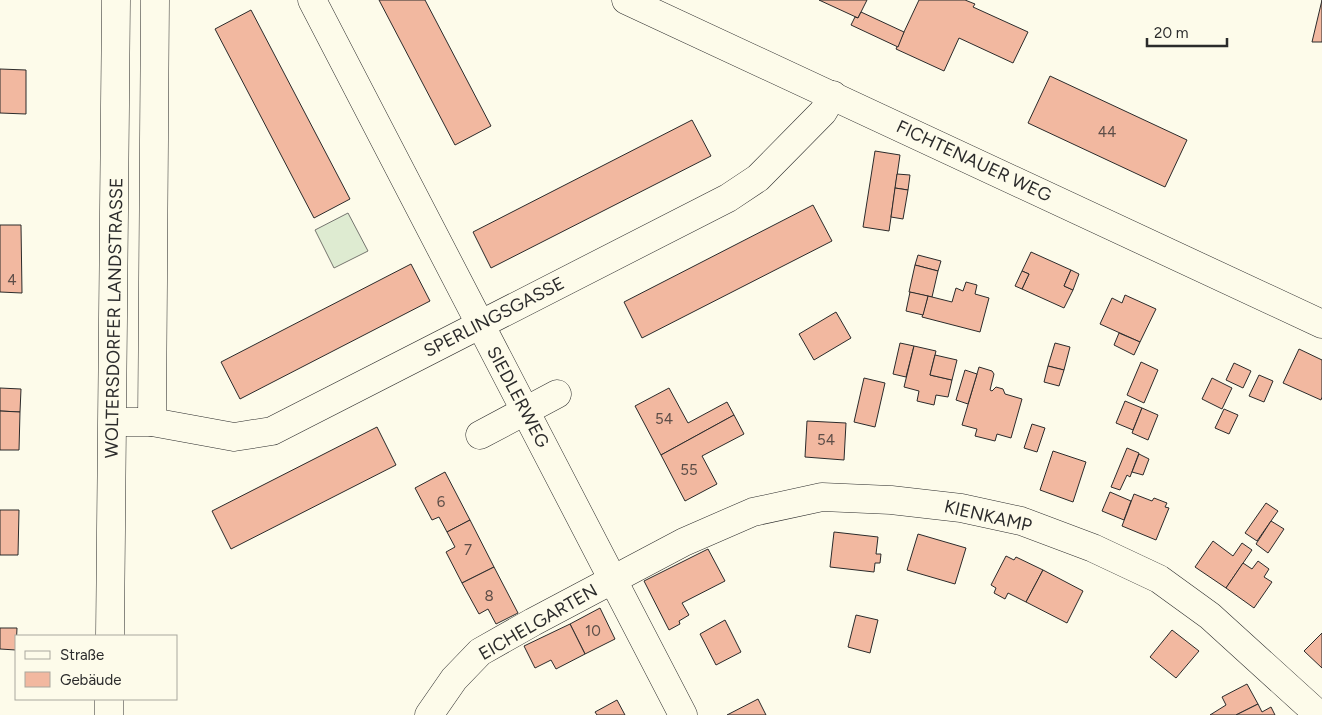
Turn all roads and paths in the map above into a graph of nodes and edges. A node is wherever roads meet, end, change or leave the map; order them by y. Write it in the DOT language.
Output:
graph roads {
  1 [pos="116,0"];
  2 [pos="155,0"];
  3 [pos="312,0"];
  4 [pos="626,0"];
  5 [pos="833,95"];
  6 [pos="480,324"];
  7 [pos="1322,324"];
  8 [pos="556,394"];
  9 [pos="526,411"];
  10 [pos="113,422"];
  11 [pos="152,422"];
  12 [pos="480,435"];
  13 [pos="613,579"];
  14 [pos="110,635"];
  15 [pos="109,700"];
  16 [pos="109,715"];
  17 [pos="429,715"];
  18 [pos="683,715"];
  19 [pos="1318,715"];
  1 -- 10 [label="street, WOLTERSDORFER LANDSTRASSE"];
  2 -- 11 [label="street"];
  3 -- 6 [label="street, SIEDLERWEG"];
  4 -- 5 [label="street, FICHTENAUER WEG"];
  5 -- 6 [label="street, SPERLINGSGASSE"];
  5 -- 7 [label="street, FICHTENAUER WEG"];
  6 -- 9 [label="street, SIEDLERWEG"];
  6 -- 11 [label="street, SPERLINGSGASSE"];
  8 -- 9 [label="street"];
  9 -- 12 [label="street"];
  9 -- 13 [label="street, SIEDLERWEG"];
  10 -- 11 [label="street, SPERLINGSGASSE"];
  10 -- 14 [label="street, WOLTERSDORFER LANDSTRASSE"];
  13 -- 17 [label="street, EICHELGARTEN"];
  13 -- 18 [label="street, SIEDLERWEG"];
  13 -- 19 [label="street, KIENKAMP"];
  15 -- 16 [label="street"];
}
